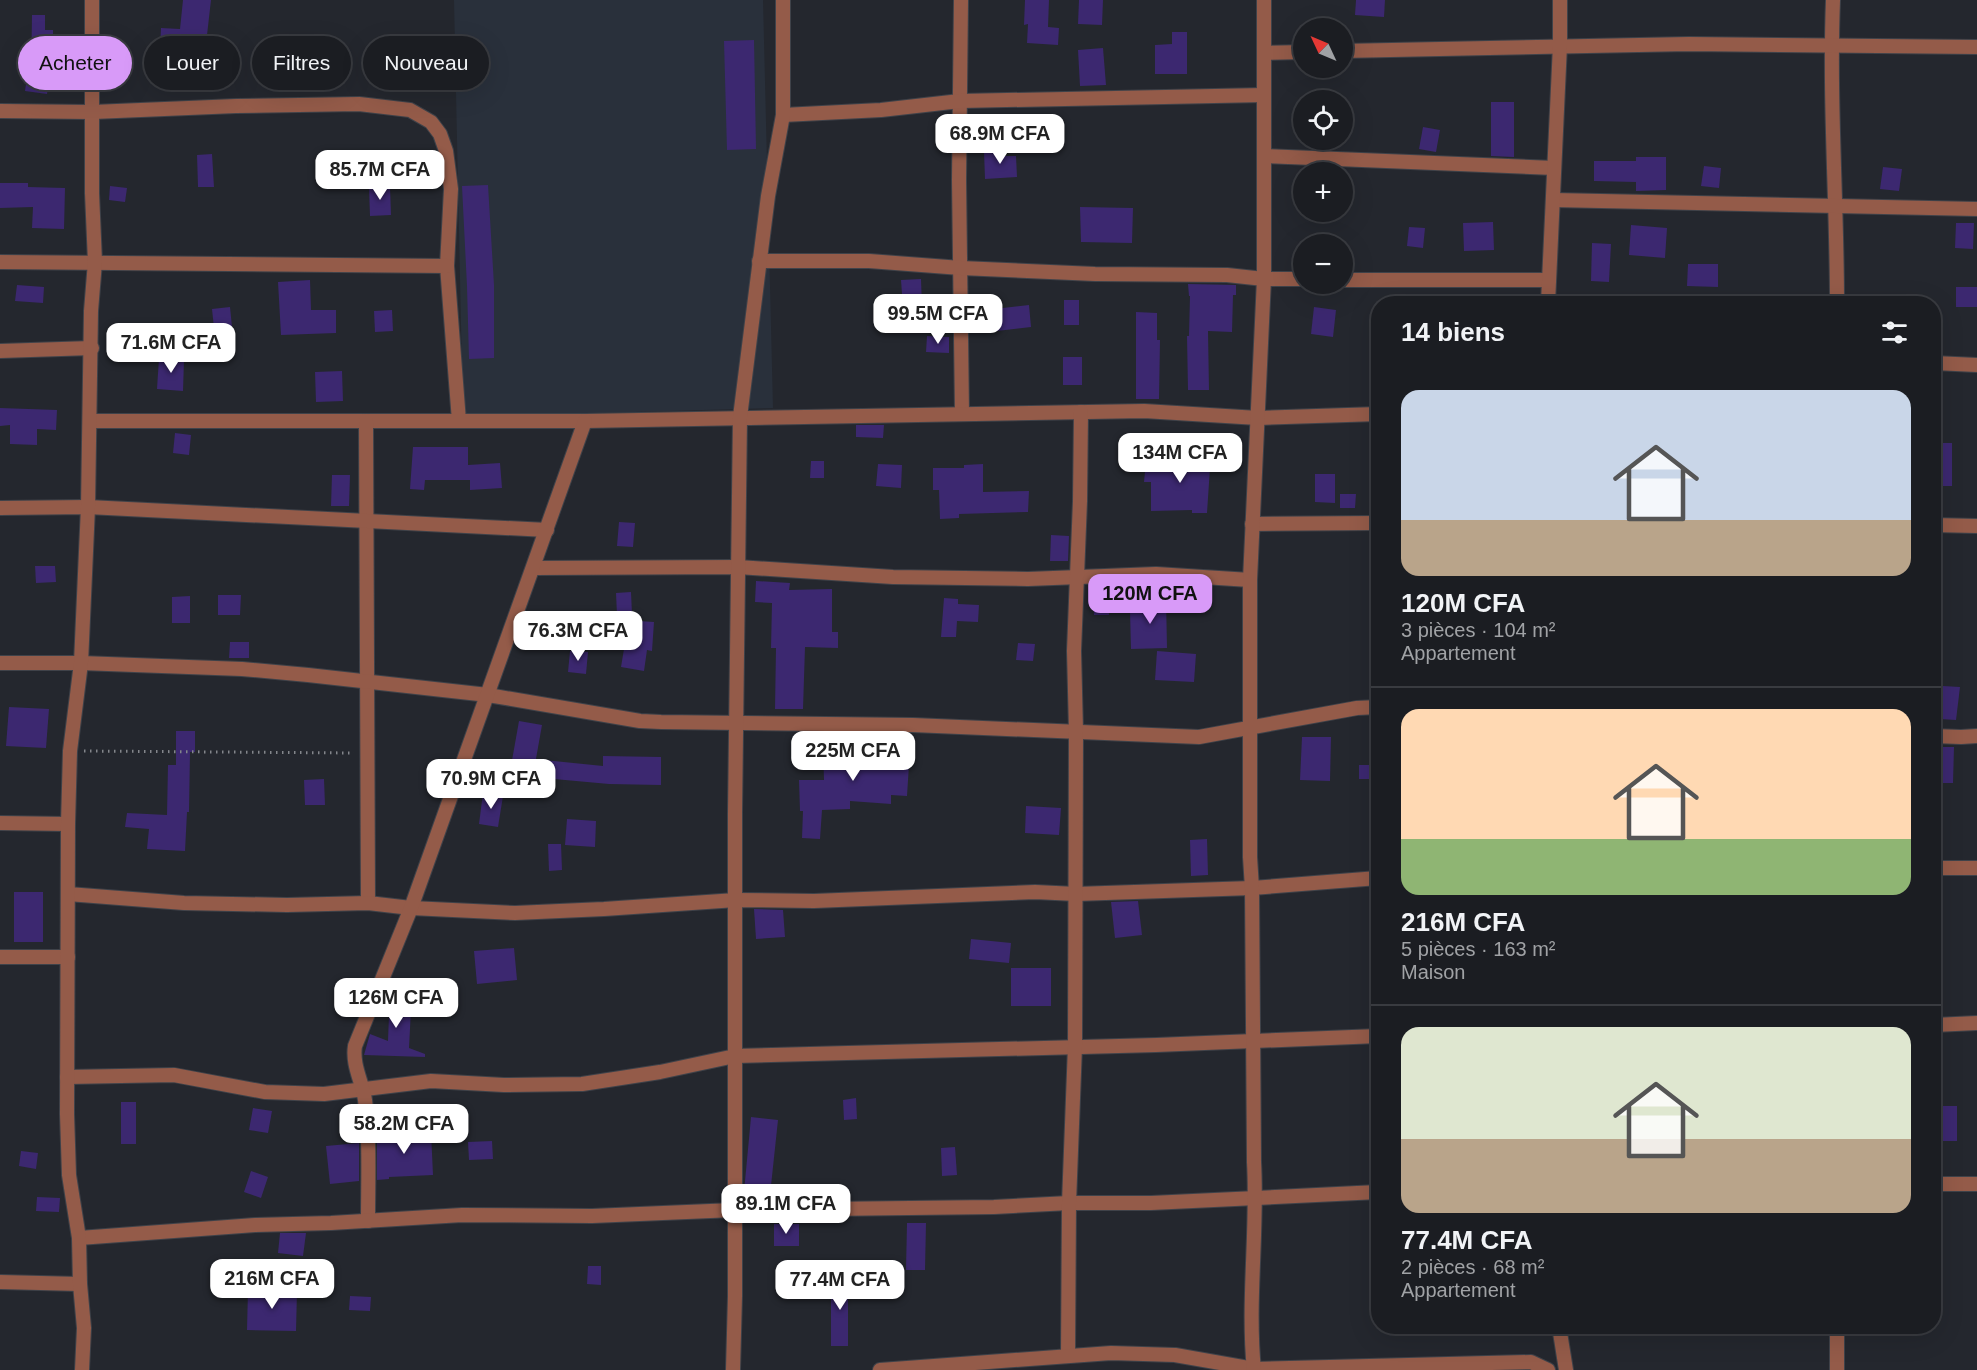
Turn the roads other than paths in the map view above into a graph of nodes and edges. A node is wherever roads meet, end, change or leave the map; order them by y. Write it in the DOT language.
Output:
graph roads {
  1 [pos="92,0"];
  2 [pos="783,0"];
  3 [pos="961,0"];
  4 [pos="1264,0"];
  5 [pos="1560,0"];
  6 [pos="1833,0"];
  7 [pos="1560,45"];
  8 [pos="1831,46"];
  9 [pos="1977,47"];
  10 [pos="1353,51"];
  11 [pos="1293,52"];
  12 [pos="1264,53"];
  13 [pos="1264,95"];
  14 [pos="960,101"];
  15 [pos="0,111"];
  16 [pos="93,112"];
  17 [pos="783,115"];
  18 [pos="1264,156"];
  19 [pos="1554,168"];
  20 [pos="1552,200"];
  21 [pos="1836,206"];
  22 [pos="1977,209"];
  23 [pos="759,261"];
  24 [pos="0,262"];
  25 [pos="94,262"];
  26 [pos="447,266"];
  27 [pos="961,268"];
  28 [pos="1264,279"];
  29 [pos="1293,279"];
  30 [pos="1353,280"];
  31 [pos="1549,280"];
  32 [pos="1548,296"];
  33 [pos="1837,296"];
  34 [pos="92,348"];
  35 [pos="0,351"];
  36 [pos="1941,363"];
  37 [pos="1977,365"];
  38 [pos="1081,412"];
  39 [pos="962,414"];
  40 [pos="1371,414"];
  41 [pos="740,417"];
  42 [pos="1258,418"];
  43 [pos="90,421"];
  44 [pos="366,421"];
  45 [pos="459,421"];
  46 [pos="585,421"];
  47 [pos="88,507"];
  48 [pos="0,508"];
  49 [pos="368,522"];
  50 [pos="1371,523"];
  51 [pos="1251,524"];
  52 [pos="1941,525"];
  53 [pos="1977,526"];
  54 [pos="547,530"];
  55 [pos="738,567"];
  56 [pos="534,568"];
  57 [pos="1077,578"];
  58 [pos="1250,580"];
  59 [pos="0,663"];
  60 [pos="81,663"];
  61 [pos="367,681"];
  62 [pos="488,695"];
  63 [pos="1371,707"];
  64 [pos="737,722"];
  65 [pos="1251,729"];
  66 [pos="1076,731"];
  67 [pos="1941,736"];
  68 [pos="1977,736"];
  69 [pos="0,823"];
  70 [pos="68,824"];
  71 [pos="1941,868"];
  72 [pos="1977,868"];
  73 [pos="1371,879"];
  74 [pos="1252,888"];
  75 [pos="68,894"];
  76 [pos="1076,894"];
  77 [pos="736,900"];
  78 [pos="368,903"];
  79 [pos="411,908"];
  80 [pos="0,957"];
  81 [pos="68,957"];
  82 [pos="1977,1023"];
  83 [pos="1941,1025"];
  84 [pos="1371,1036"];
  85 [pos="1252,1042"];
  86 [pos="1075,1046"];
  87 [pos="735,1056"];
  88 [pos="67,1077"];
  89 [pos="362,1090"];
  90 [pos="1941,1184"];
  91 [pos="1977,1184"];
  92 [pos="1371,1192"];
  93 [pos="1256,1198"];
  94 [pos="1069,1203"];
  95 [pos="734,1210"];
  96 [pos="368,1221"];
  97 [pos="79,1238"];
  98 [pos="0,1282"];
  99 [pos="80,1284"];
  100 [pos="1560,1334"];
  101 [pos="1836,1334"];
  102 [pos="1068,1355"];
  103 [pos="1254,1369"];
  104 [pos="82,1370"];
  105 [pos="733,1370"];
  106 [pos="880,1370"];
  107 [pos="1548,1370"];
  108 [pos="1566,1370"];
  109 [pos="1837,1370"];
  1 -- 16 [label="street"];
  2 -- 17 [label="street"];
  3 -- 14 [label="street"];
  4 -- 12 [label="street"];
  5 -- 7 [label="street"];
  6 -- 8 [label="street"];
  7 -- 8 [label="street"];
  7 -- 10 [label="street"];
  7 -- 19 [label="street"];
  8 -- 9 [label="street"];
  8 -- 21 [label="street"];
  11 -- 12 [label="street"];
  12 -- 13 [label="street"];
  13 -- 14 [label="street"];
  13 -- 18 [label="street"];
  14 -- 17 [label="street"];
  14 -- 27 [label="street"];
  15 -- 16 [label="street"];
  16 -- 25 [label="street"];
  16 -- 26 [label="street"];
  17 -- 23 [label="street"];
  18 -- 19 [label="street"];
  18 -- 28 [label="street"];
  19 -- 20 [label="street"];
  20 -- 21 [label="street"];
  20 -- 31 [label="street"];
  21 -- 22 [label="street"];
  21 -- 33 [label="street"];
  23 -- 27 [label="street"];
  23 -- 41 [label="street"];
  24 -- 25 [label="street"];
  25 -- 26 [label="street"];
  25 -- 34 [label="street"];
  26 -- 45 [label="street"];
  27 -- 28 [label="street"];
  27 -- 39 [label="street"];
  28 -- 29 [label="street"];
  28 -- 42 [label="street"];
  30 -- 31 [label="street"];
  31 -- 32 [label="street"];
  34 -- 35 [label="street"];
  34 -- 43 [label="street"];
  36 -- 37 [label="street"];
  38 -- 39 [label="street"];
  38 -- 42 [label="street"];
  38 -- 57 [label="street"];
  39 -- 41 [label="street"];
  40 -- 42 [label="street"];
  41 -- 46 [label="street"];
  41 -- 55 [label="street"];
  42 -- 51 [label="street"];
  43 -- 44 [label="street"];
  43 -- 47 [label="street"];
  44 -- 45 [label="street"];
  44 -- 49 [label="street"];
  45 -- 46 [label="street"];
  46 -- 54 [label="street"];
  47 -- 48 [label="street"];
  47 -- 49 [label="street"];
  47 -- 60 [label="street"];
  49 -- 54 [label="street"];
  49 -- 61 [label="street"];
  50 -- 51 [label="street"];
  51 -- 58 [label="street"];
  52 -- 53 [label="street"];
  54 -- 56 [label="street"];
  55 -- 56 [label="street"];
  55 -- 57 [label="street"];
  55 -- 64 [label="street"];
  56 -- 62 [label="street"];
  57 -- 58 [label="street"];
  57 -- 66 [label="street"];
  58 -- 65 [label="street"];
  59 -- 60 [label="street"];
  60 -- 61 [label="street"];
  60 -- 70 [label="street"];
  61 -- 62 [label="street"];
  61 -- 78 [label="street"];
  62 -- 64 [label="street"];
  62 -- 79 [label="street"];
  63 -- 65 [label="street"];
  64 -- 66 [label="street"];
  64 -- 77 [label="street"];
  65 -- 66 [label="street"];
  65 -- 74 [label="street"];
  66 -- 76 [label="street"];
  67 -- 68 [label="street"];
  69 -- 70 [label="street"];
  70 -- 75 [label="street"];
  71 -- 72 [label="street"];
  73 -- 74 [label="street"];
  74 -- 76 [label="street"];
  74 -- 85 [label="street"];
  75 -- 78 [label="street"];
  75 -- 81 [label="street"];
  76 -- 77 [label="street"];
  76 -- 86 [label="street"];
  77 -- 79 [label="street"];
  77 -- 87 [label="street"];
  78 -- 79 [label="street"];
  79 -- 89 [label="street"];
  80 -- 81 [label="street"];
  81 -- 88 [label="street"];
  82 -- 83 [label="street"];
  84 -- 85 [label="street"];
  85 -- 86 [label="street"];
  85 -- 93 [label="street"];
  86 -- 87 [label="street"];
  86 -- 94 [label="street"];
  87 -- 89 [label="street"];
  87 -- 95 [label="street"];
  88 -- 89 [label="street"];
  88 -- 97 [label="street"];
  89 -- 96 [label="street"];
  90 -- 91 [label="street"];
  92 -- 93 [label="street"];
  93 -- 94 [label="street"];
  93 -- 103 [label="street"];
  94 -- 95 [label="street"];
  94 -- 102 [label="street"];
  95 -- 96 [label="street"];
  95 -- 105 [label="street"];
  96 -- 97 [label="street"];
  97 -- 99 [label="street"];
  98 -- 99 [label="street"];
  99 -- 104 [label="street"];
  100 -- 108 [label="street"];
  101 -- 109 [label="street"];
  102 -- 103 [label="street"];
  102 -- 106 [label="street"];
  103 -- 107 [label="street"];
}
